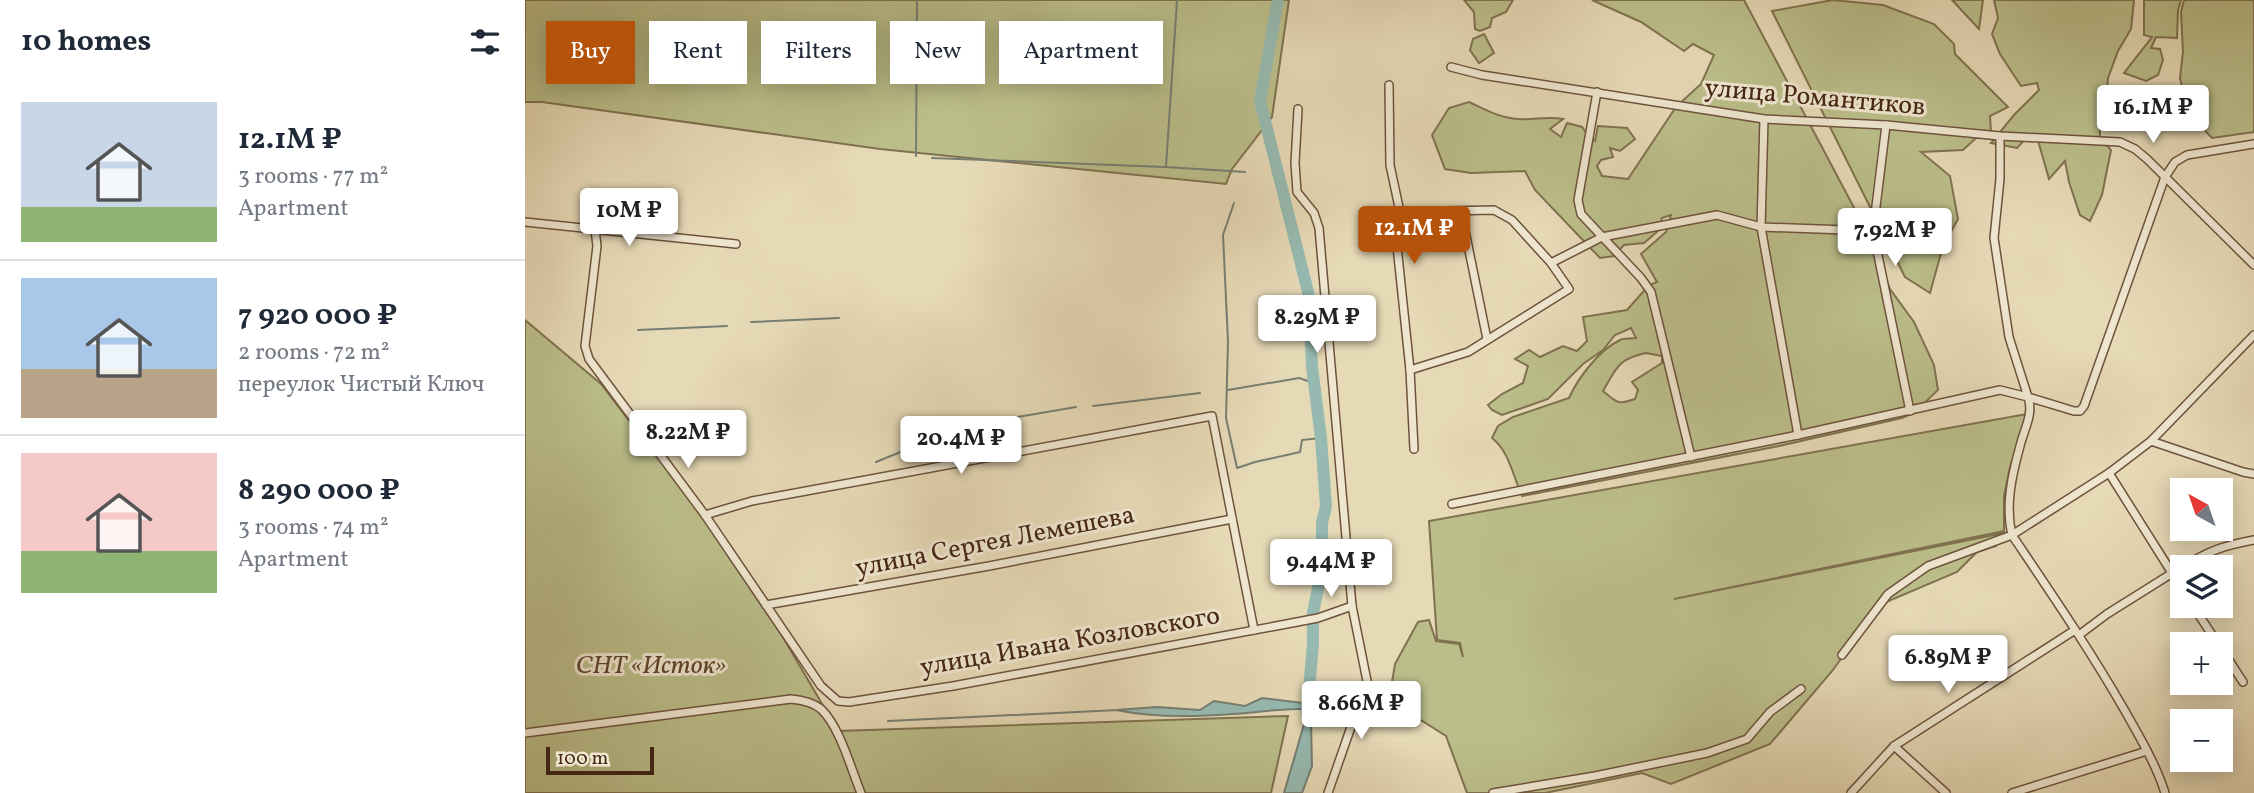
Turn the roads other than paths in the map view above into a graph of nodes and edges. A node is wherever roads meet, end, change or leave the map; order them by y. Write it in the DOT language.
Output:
graph roads {
  1 [pos="1451,67"];
  2 [pos="1389,85"];
  3 [pos="1597,92"];
  4 [pos="1299,109"];
  5 [pos="1764,119"];
  6 [pos="1886,125"];
  7 [pos="2000,136"];
  8 [pos="2254,144"];
  9 [pos="2165,177"];
  10 [pos="1461,211"];
  11 [pos="1400,212"];
  12 [pos="525,222"];
  13 [pos="1761,227"];
  14 [pos="594,230"];
  15 [pos="1873,231"];
  16 [pos="1602,237"];
  17 [pos="736,243"];
  18 [pos="1551,263"];
  19 [pos="2254,265"];
  20 [pos="2254,335"];
  21 [pos="1487,339"];
  22 [pos="1410,370"];
  23 [pos="2028,397"];
  24 [pos="1910,411"];
  25 [pos="1798,435"];
  26 [pos="2151,441"];
  27 [pos="1414,449"];
  28 [pos="1691,457"];
  29 [pos="2109,473"];
  30 [pos="2254,474"];
  31 [pos="1452,504"];
  32 [pos="705,515"];
  33 [pos="1232,519"];
  34 [pos="2012,535"];
  35 [pos="2254,540"];
  36 [pos="2201,555"];
  37 [pos="2170,571"];
  38 [pos="2170,575"];
  39 [pos="766,605"];
  40 [pos="1352,606"];
  41 [pos="1254,630"];
  42 [pos="2077,633"];
  43 [pos="1842,655"];
  44 [pos="2233,667"];
  45 [pos="2243,682"];
  46 [pos="1801,689"];
  47 [pos="525,733"];
  48 [pos="1894,746"];
  49 [pos="2147,751"];
  50 [pos="861,793"];
  51 [pos="1328,793"];
  52 [pos="1493,793"];
  53 [pos="1851,793"];
  54 [pos="1945,793"];
  55 [pos="2012,793"];
  56 [pos="2165,793"];
  1 -- 3 [label="street, улица Романтиков"];
  2 -- 11 [label="street"];
  3 -- 5 [label="street, улица Романтиков"];
  3 -- 16 [label="street"];
  4 -- 40 [label="street"];
  5 -- 6 [label="street, улица Романтиков"];
  5 -- 13 [label="street"];
  6 -- 7 [label="street, улица Романтиков"];
  6 -- 15 [label="street"];
  7 -- 9 [label="street, улица Романтиков"];
  7 -- 23 [label="street"];
  8 -- 9 [label="street"];
  9 -- 19 [label="street, улица Романтиков"];
  9 -- 23 [label="street"];
  10 -- 11 [label="street"];
  10 -- 18 [label="street"];
  10 -- 21 [label="street"];
  11 -- 22 [label="street"];
  12 -- 14 [label="street"];
  13 -- 15 [label="street"];
  13 -- 16 [label="street"];
  13 -- 25 [label="street"];
  14 -- 17 [label="street"];
  14 -- 32 [label="street"];
  15 -- 24 [label="street"];
  16 -- 18 [label="street"];
  16 -- 28 [label="street"];
  18 -- 21 [label="street"];
  20 -- 26 [label="street"];
  21 -- 22 [label="street"];
  22 -- 27 [label="street"];
  23 -- 24 [label="street"];
  23 -- 34 [label="street"];
  24 -- 25 [label="street"];
  25 -- 28 [label="street"];
  26 -- 29 [label="street"];
  26 -- 30 [label="street"];
  28 -- 31 [label="street"];
  29 -- 34 [label="street"];
  29 -- 37 [label="street"];
  32 -- 33 [label="street"];
  32 -- 39 [label="street"];
  33 -- 39 [label="street, улица Сергея Лемешева"];
  33 -- 41 [label="street"];
  34 -- 42 [label="street"];
  34 -- 43 [label="street"];
  35 -- 36 [label="street"];
  38 -- 42 [label="street"];
  39 -- 41 [label="street, улица Ивана Козловского"];
  40 -- 41 [label="street, улица Ивана Козловского"];
  40 -- 51 [label="street"];
  42 -- 48 [label="street"];
  42 -- 49 [label="street"];
  44 -- 45 [label="street"];
  46 -- 52 [label="street"];
  47 -- 50 [label="street"];
  48 -- 53 [label="street"];
  48 -- 54 [label="street"];
  49 -- 55 [label="street"];
  49 -- 56 [label="street"];
}
